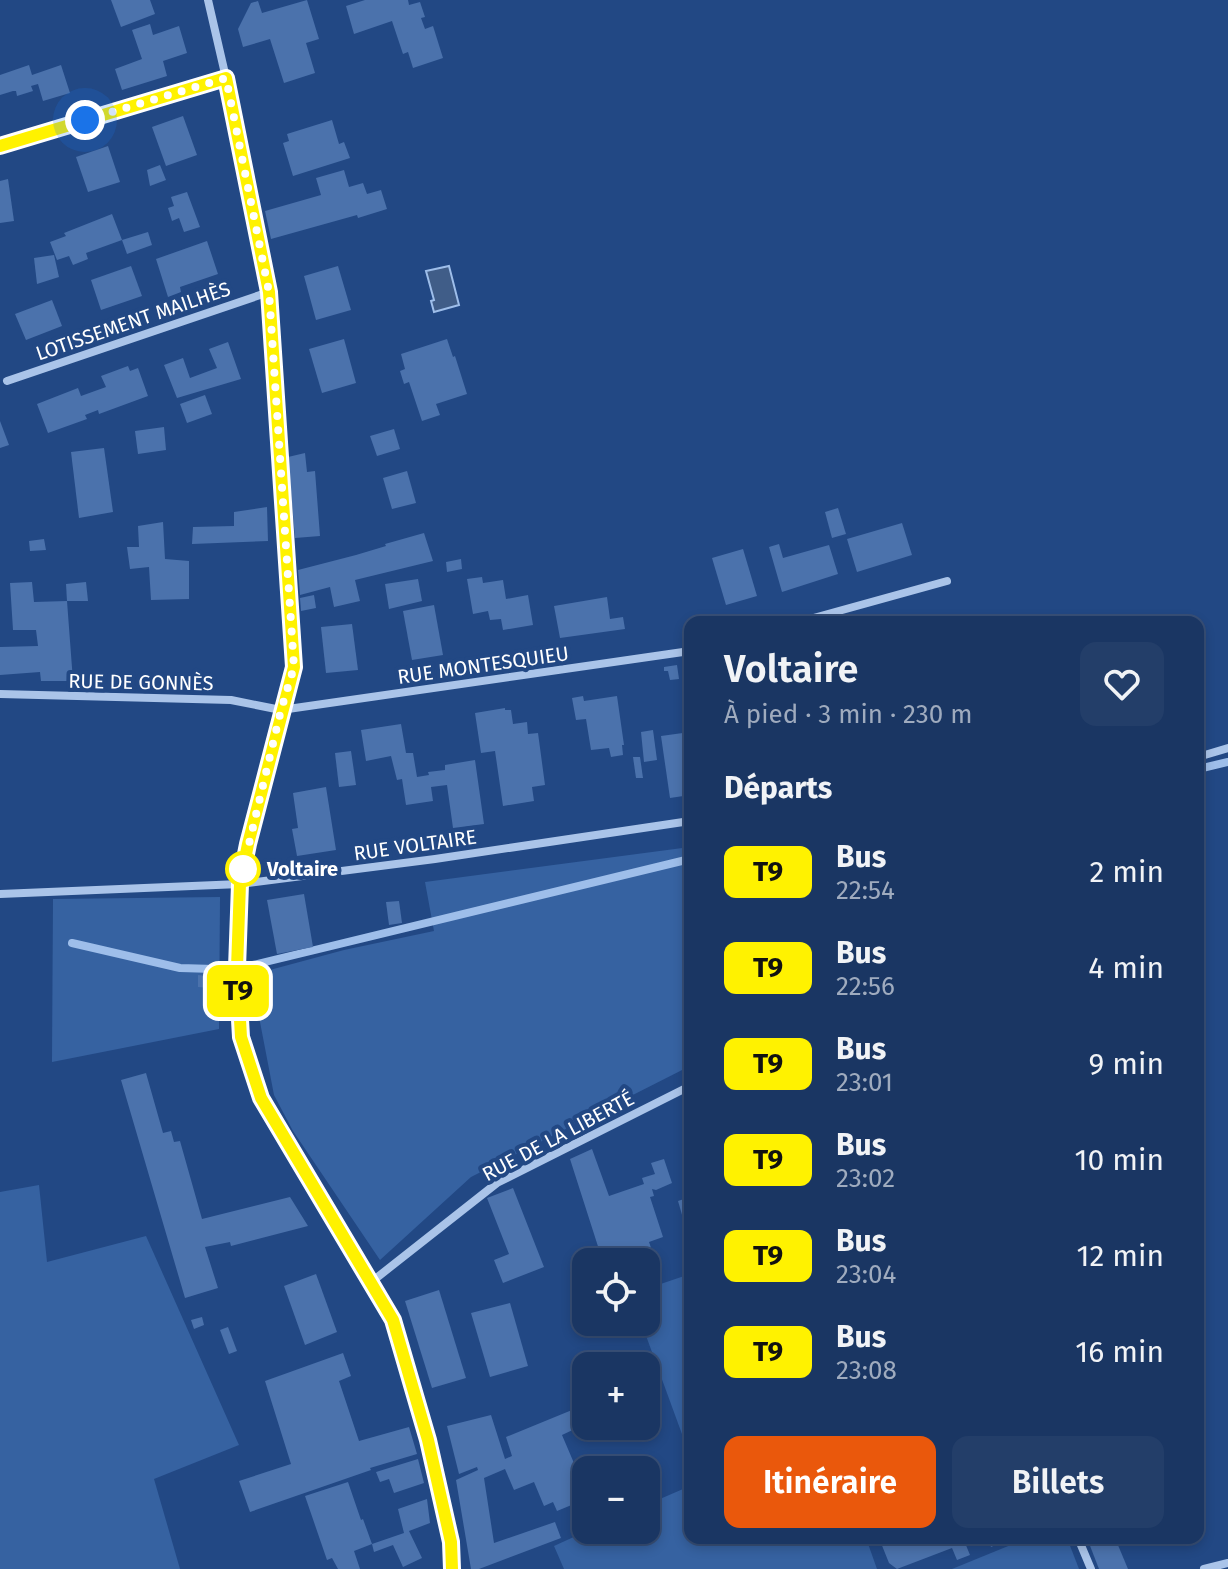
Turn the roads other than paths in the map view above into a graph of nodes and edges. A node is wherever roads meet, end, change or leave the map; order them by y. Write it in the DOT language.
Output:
graph roads {
  1 [pos="208,0"];
  2 [pos="226,78"];
  3 [pos="0,146"];
  4 [pos="269,292"];
  5 [pos="7,381"];
  6 [pos="947,581"];
  7 [pos="821,616"];
  8 [pos="684,652"];
  9 [pos="0,694"];
  10 [pos="281,710"];
  11 [pos="1228,748"];
  12 [pos="1204,755"];
  13 [pos="684,822"];
  14 [pos="240,884"];
  15 [pos="0,894"];
  16 [pos="684,1089"];
  17 [pos="370,1283"];
  18 [pos="1081,1544"];
  19 [pos="1228,1563"];
  20 [pos="452,1569"];
  21 [pos="1091,1569"];
  22 [pos="1204,1569"];
  1 -- 2 [label="street"];
  2 -- 3 [label="street"];
  2 -- 4 [label="street"];
  4 -- 5 [label="street, LOTISSEMENT MAILHÈS"];
  4 -- 10 [label="street"];
  6 -- 7 [label="street"];
  8 -- 10 [label="street, RUE MONTESQUIEU"];
  9 -- 10 [label="street, RUE DE GONNÈS"];
  10 -- 14 [label="street"];
  11 -- 12 [label="street"];
  13 -- 14 [label="street, RUE VOLTAIRE"];
  14 -- 15 [label="street, RUE VOLTAIRE"];
  14 -- 17 [label="street"];
  16 -- 17 [label="street, RUE DE LA LIBERTÉ"];
  17 -- 20 [label="street"];
  18 -- 21 [label="street"];
  19 -- 22 [label="street"];
}
